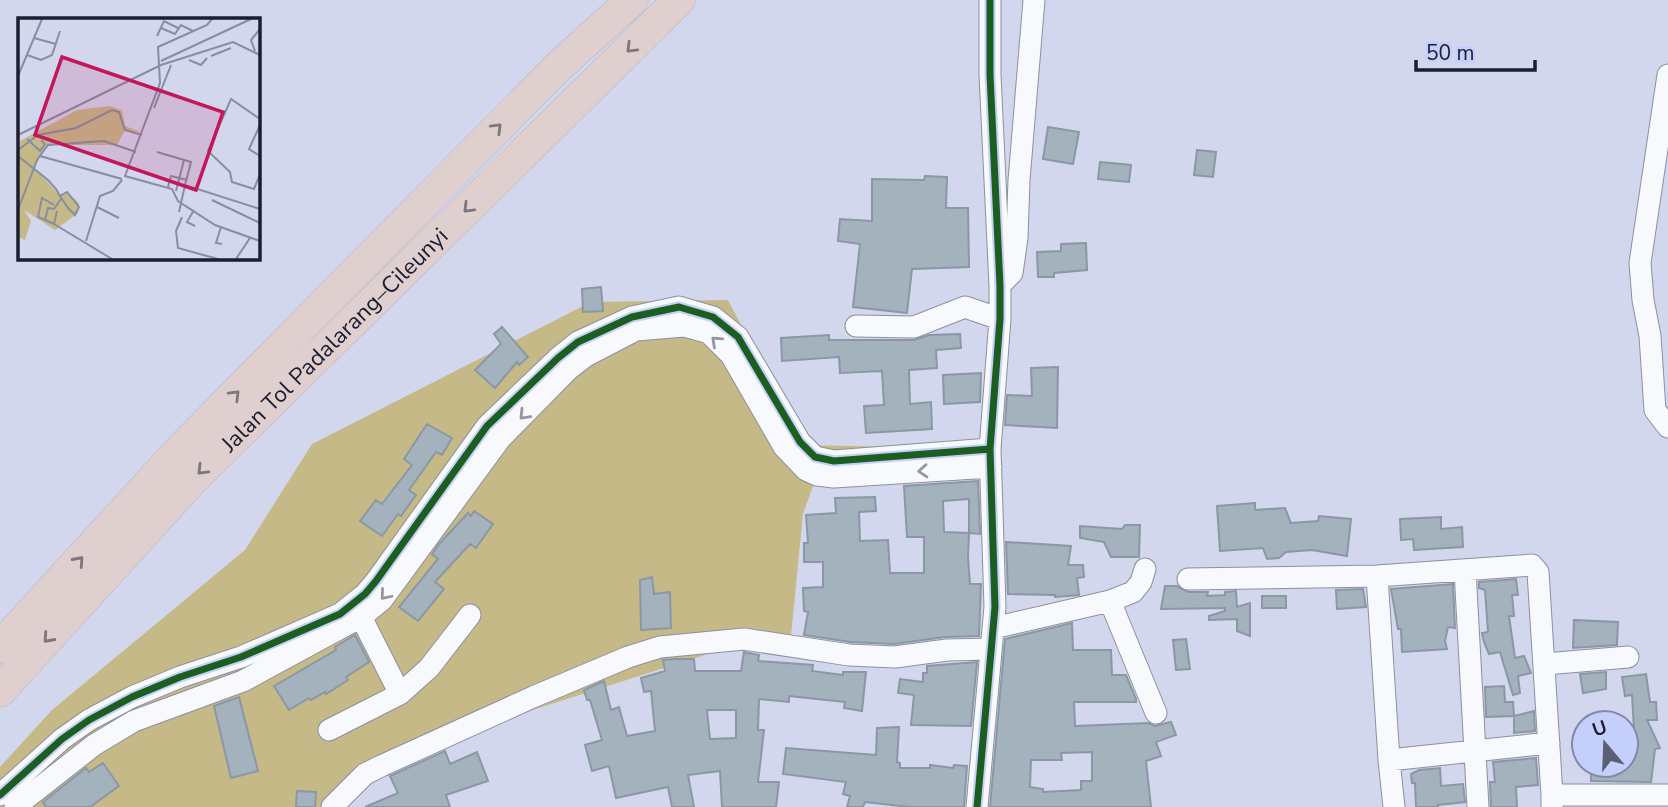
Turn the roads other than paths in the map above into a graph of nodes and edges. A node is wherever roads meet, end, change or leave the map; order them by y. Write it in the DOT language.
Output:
graph roads {
  1 [pos="632,0"];
  2 [pos="679,0"];
  3 [pos="990,0"];
  4 [pos="1034,0"];
  5 [pos="1668,75"];
  6 [pos="1000,286"];
  7 [pos="1000,319"];
  8 [pos="856,326"];
  9 [pos="1668,427"];
  10 [pos="991,458"];
  11 [pos="834,469"];
  12 [pos="1144,569"];
  13 [pos="1465,570"];
  14 [pos="1377,576"];
  15 [pos="1188,579"];
  16 [pos="1110,601"];
  17 [pos="470,615"];
  18 [pos="361,617"];
  19 [pos="991,639"];
  20 [pos="0,647"];
  21 [pos="1628,657"];
  22 [pos="1545,664"];
  23 [pos="0,691"];
  24 [pos="400,694"];
  25 [pos="1156,713"];
  26 [pos="329,730"];
  27 [pos="1549,743"];
  28 [pos="1474,751"];
  29 [pos="1389,760"];
  30 [pos="0,795"];
  31 [pos="1668,795"];
  32 [pos="1552,801"];
  33 [pos="15,807"];
  34 [pos="331,807"];
  35 [pos="976,807"];
  36 [pos="1394,807"];
  37 [pos="1478,807"];
  20 -- 1 [label="highway, Jalan Tol Padalarang–Cileunyi, one-way"];
  2 -- 23 [label="highway, Jalan Tol Padalarang–Cileunyi, one-way"];
  3 -- 6 [label="street"];
  4 -- 6 [label="street"];
  5 -- 9 [label="street"];
  6 -- 7 [label="street"];
  7 -- 8 [label="street"];
  7 -- 10 [label="street"];
  10 -- 11 [label="street"];
  10 -- 19 [label="street"];
  11 -- 18 [label="street, one-way"];
  11 -- 30 [label="street"];
  12 -- 16 [label="street"];
  13 -- 14 [label="street"];
  13 -- 22 [label="street"];
  13 -- 28 [label="street"];
  14 -- 15 [label="street"];
  14 -- 29 [label="street"];
  16 -- 19 [label="street"];
  16 -- 25 [label="street"];
  17 -- 24 [label="street"];
  18 -- 24 [label="street"];
  18 -- 33 [label="street"];
  19 -- 34 [label="street"];
  19 -- 35 [label="street"];
  21 -- 22 [label="street"];
  22 -- 27 [label="street"];
  24 -- 26 [label="street"];
  27 -- 28 [label="street"];
  27 -- 32 [label="street"];
  28 -- 29 [label="street"];
  28 -- 37 [label="street"];
  29 -- 36 [label="street"];
  31 -- 32 [label="street"];
}
